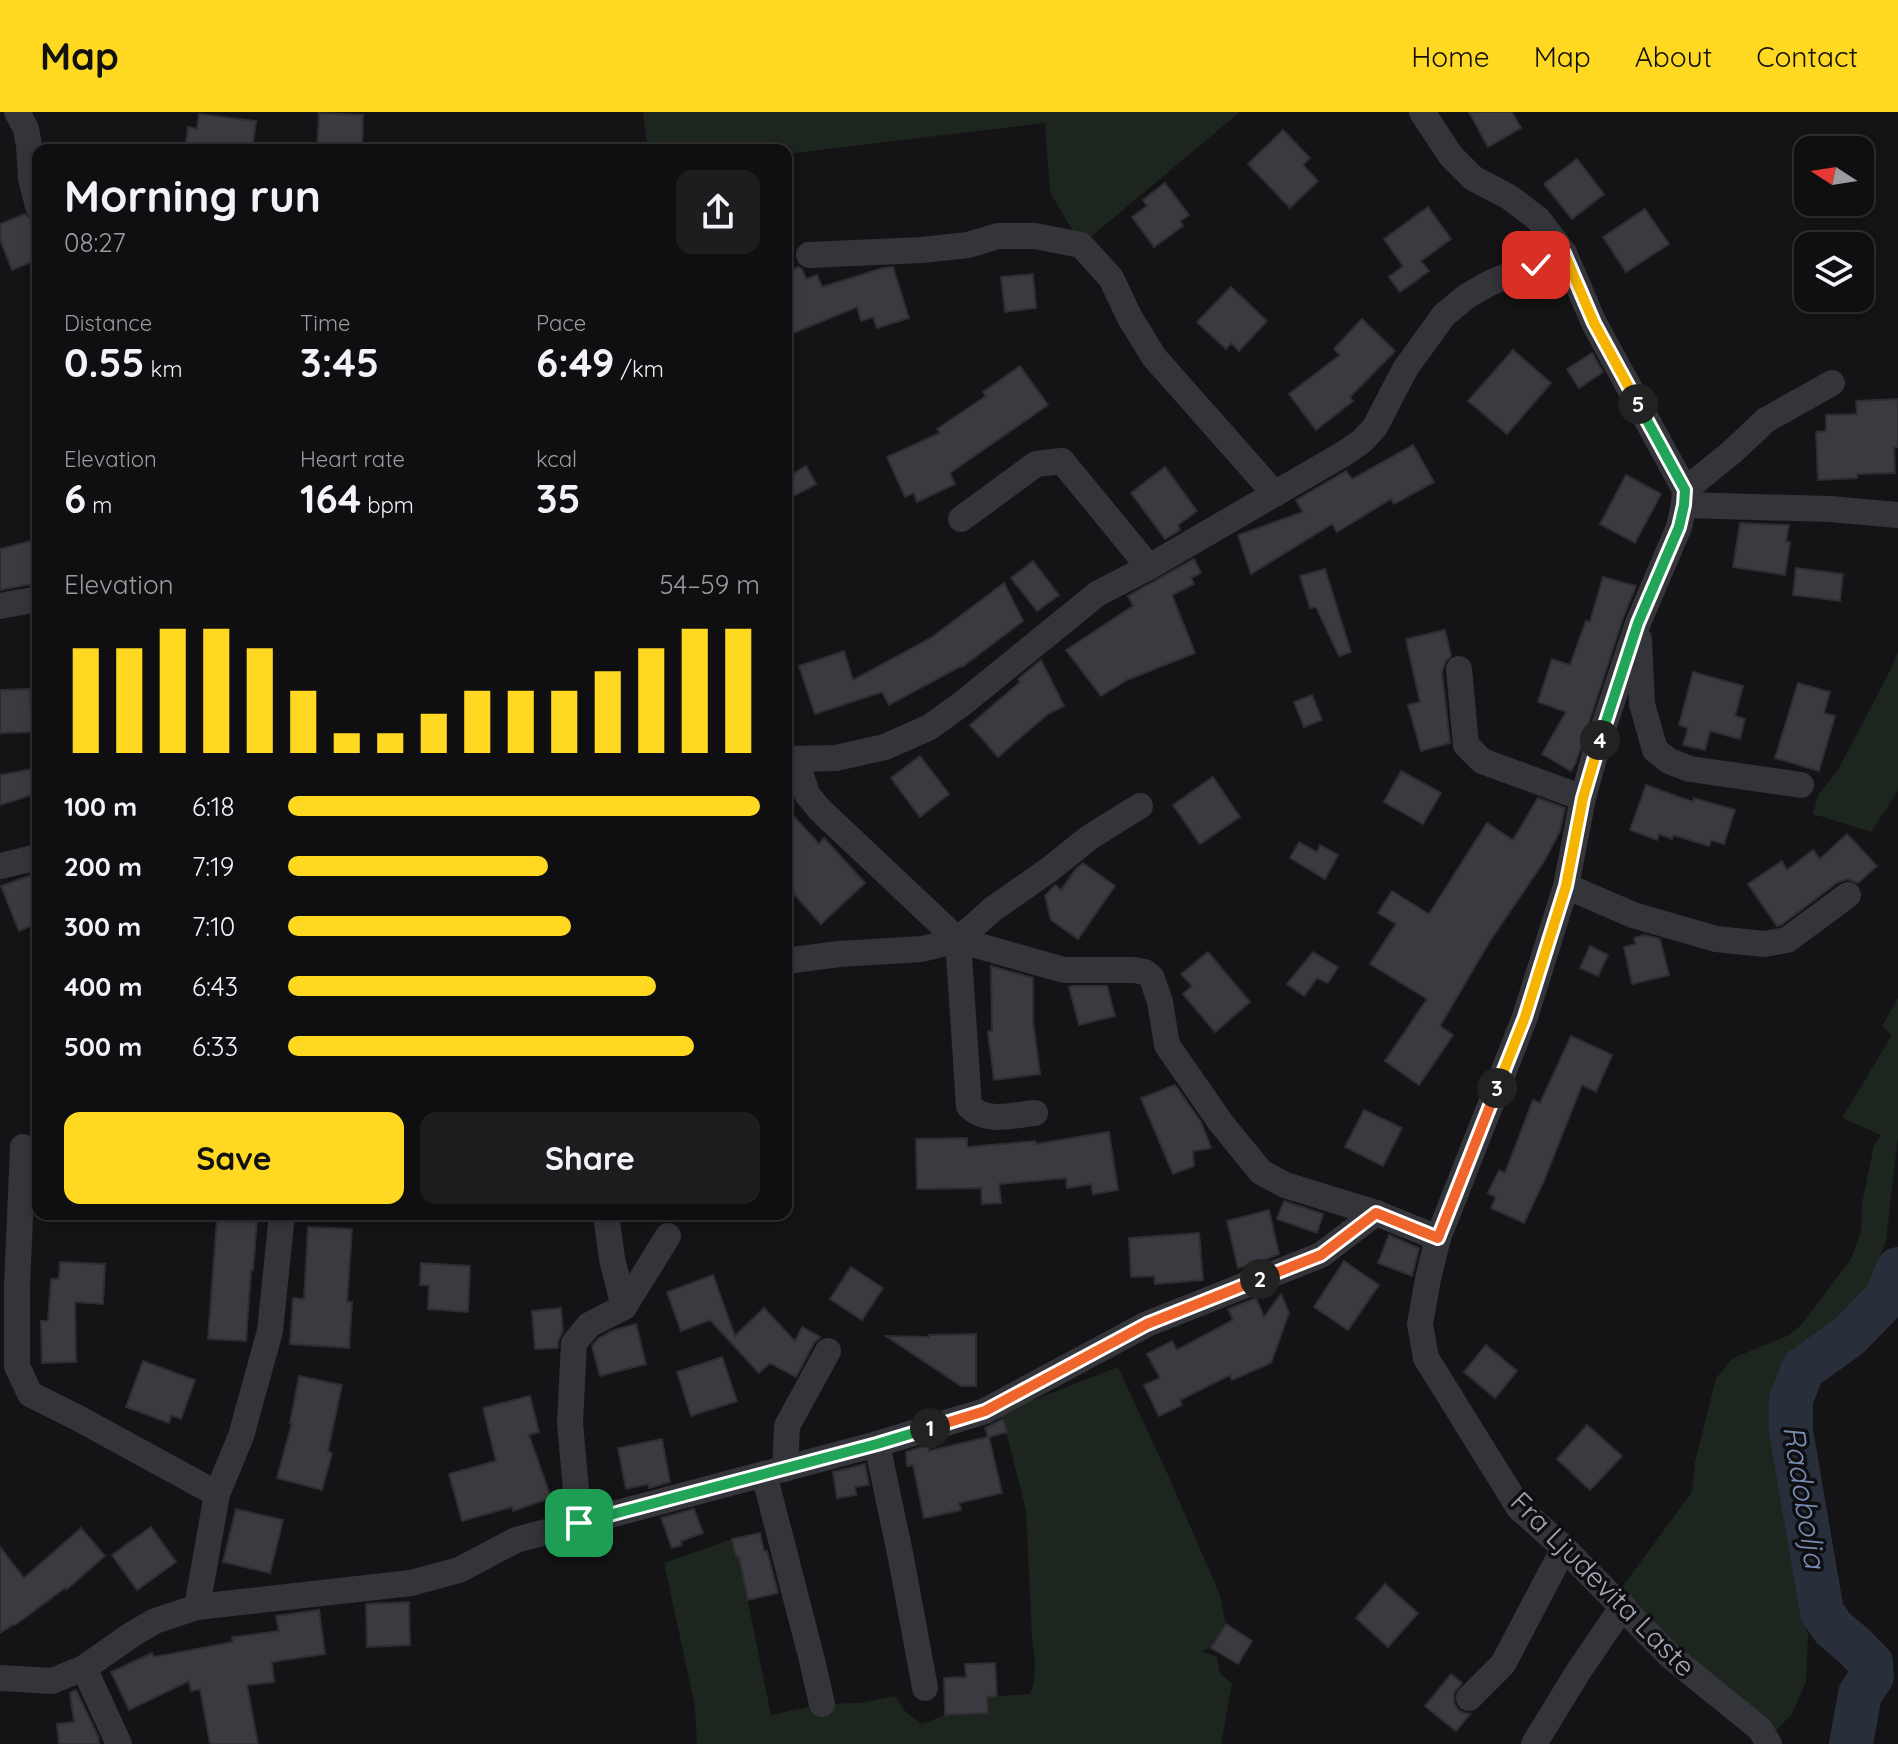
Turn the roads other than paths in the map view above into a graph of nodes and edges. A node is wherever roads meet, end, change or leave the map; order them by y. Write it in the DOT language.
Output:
graph roads {
  1 [pos="17,112"];
  2 [pos="1422,112"];
  3 [pos="32,182"];
  4 [pos="1564,253"];
  5 [pos="809,255"];
  6 [pos="1832,383"];
  7 [pos="1275,494"];
  8 [pos="1684,498"];
  9 [pos="1898,515"];
  10 [pos="961,519"];
  11 [pos="1149,567"];
  12 [pos="32,600"];
  13 [pos="0,606"];
  14 [pos="1638,623"];
  15 [pos="1459,669"];
  16 [pos="792,759"];
  17 [pos="792,761"];
  18 [pos="1801,785"];
  19 [pos="1583,798"];
  20 [pos="1140,806"];
  21 [pos="32,858"];
  22 [pos="0,866"];
  23 [pos="1566,886"];
  24 [pos="1848,895"];
  25 [pos="958,940"];
  26 [pos="792,960"];
  27 [pos="1035,1113"];
  28 [pos="23,1147"];
  29 [pos="1376,1213"];
  30 [pos="281,1220"];
  31 [pos="607,1220"];
  32 [pos="668,1236"];
  33 [pos="1438,1238"];
  34 [pos="624,1307"];
  35 [pos="828,1351"];
  36 [pos="877,1444"];
  37 [pos="774,1471"];
  38 [pos="217,1494"];
  39 [pos="579,1523"];
  40 [pos="1564,1548"];
  41 [pos="1623,1606"];
  42 [pos="197,1607"];
  43 [pos="84,1668"];
  44 [pos="0,1678"];
  45 [pos="925,1688"];
  46 [pos="1469,1698"];
  47 [pos="822,1704"];
  48 [pos="119,1744"];
  49 [pos="1534,1744"];
  50 [pos="1769,1744"];
  1 -- 3 [label="street"];
  2 -- 4 [label="street"];
  4 -- 7 [label="street"];
  4 -- 8 [label="street"];
  5 -- 7 [label="street"];
  6 -- 8 [label="street"];
  7 -- 11 [label="street"];
  8 -- 9 [label="street"];
  8 -- 14 [label="street, Fra Ljudevita Laste"];
  10 -- 11 [label="street"];
  11 -- 16 [label="street"];
  12 -- 13 [label="street"];
  14 -- 18 [label="street"];
  14 -- 19 [label="street, Fra Ljudevita Laste"];
  15 -- 19 [label="street"];
  17 -- 25 [label="street"];
  19 -- 23 [label="street, Fra Ljudevita Laste"];
  20 -- 25 [label="street"];
  21 -- 22 [label="street"];
  23 -- 24 [label="street"];
  23 -- 33 [label="street, Fra Ljudevita Laste"];
  25 -- 26 [label="street"];
  25 -- 27 [label="street"];
  25 -- 29 [label="street"];
  28 -- 38 [label="street"];
  29 -- 33 [label="street"];
  29 -- 36 [label="street"];
  30 -- 38 [label="street"];
  31 -- 34 [label="street"];
  32 -- 34 [label="street"];
  33 -- 40 [label="street, Fra Ljudevita Laste"];
  34 -- 39 [label="street"];
  35 -- 37 [label="street"];
  36 -- 37 [label="street"];
  36 -- 45 [label="street"];
  37 -- 39 [label="street"];
  37 -- 47 [label="street"];
  38 -- 42 [label="street"];
  39 -- 42 [label="street"];
  40 -- 41 [label="street, Fra Ljudevita Laste"];
  40 -- 46 [label="street"];
  41 -- 49 [label="street"];
  41 -- 50 [label="street, Fra Ljudevita Laste"];
  42 -- 43 [label="street"];
  43 -- 44 [label="street"];
  43 -- 48 [label="street"];
}
